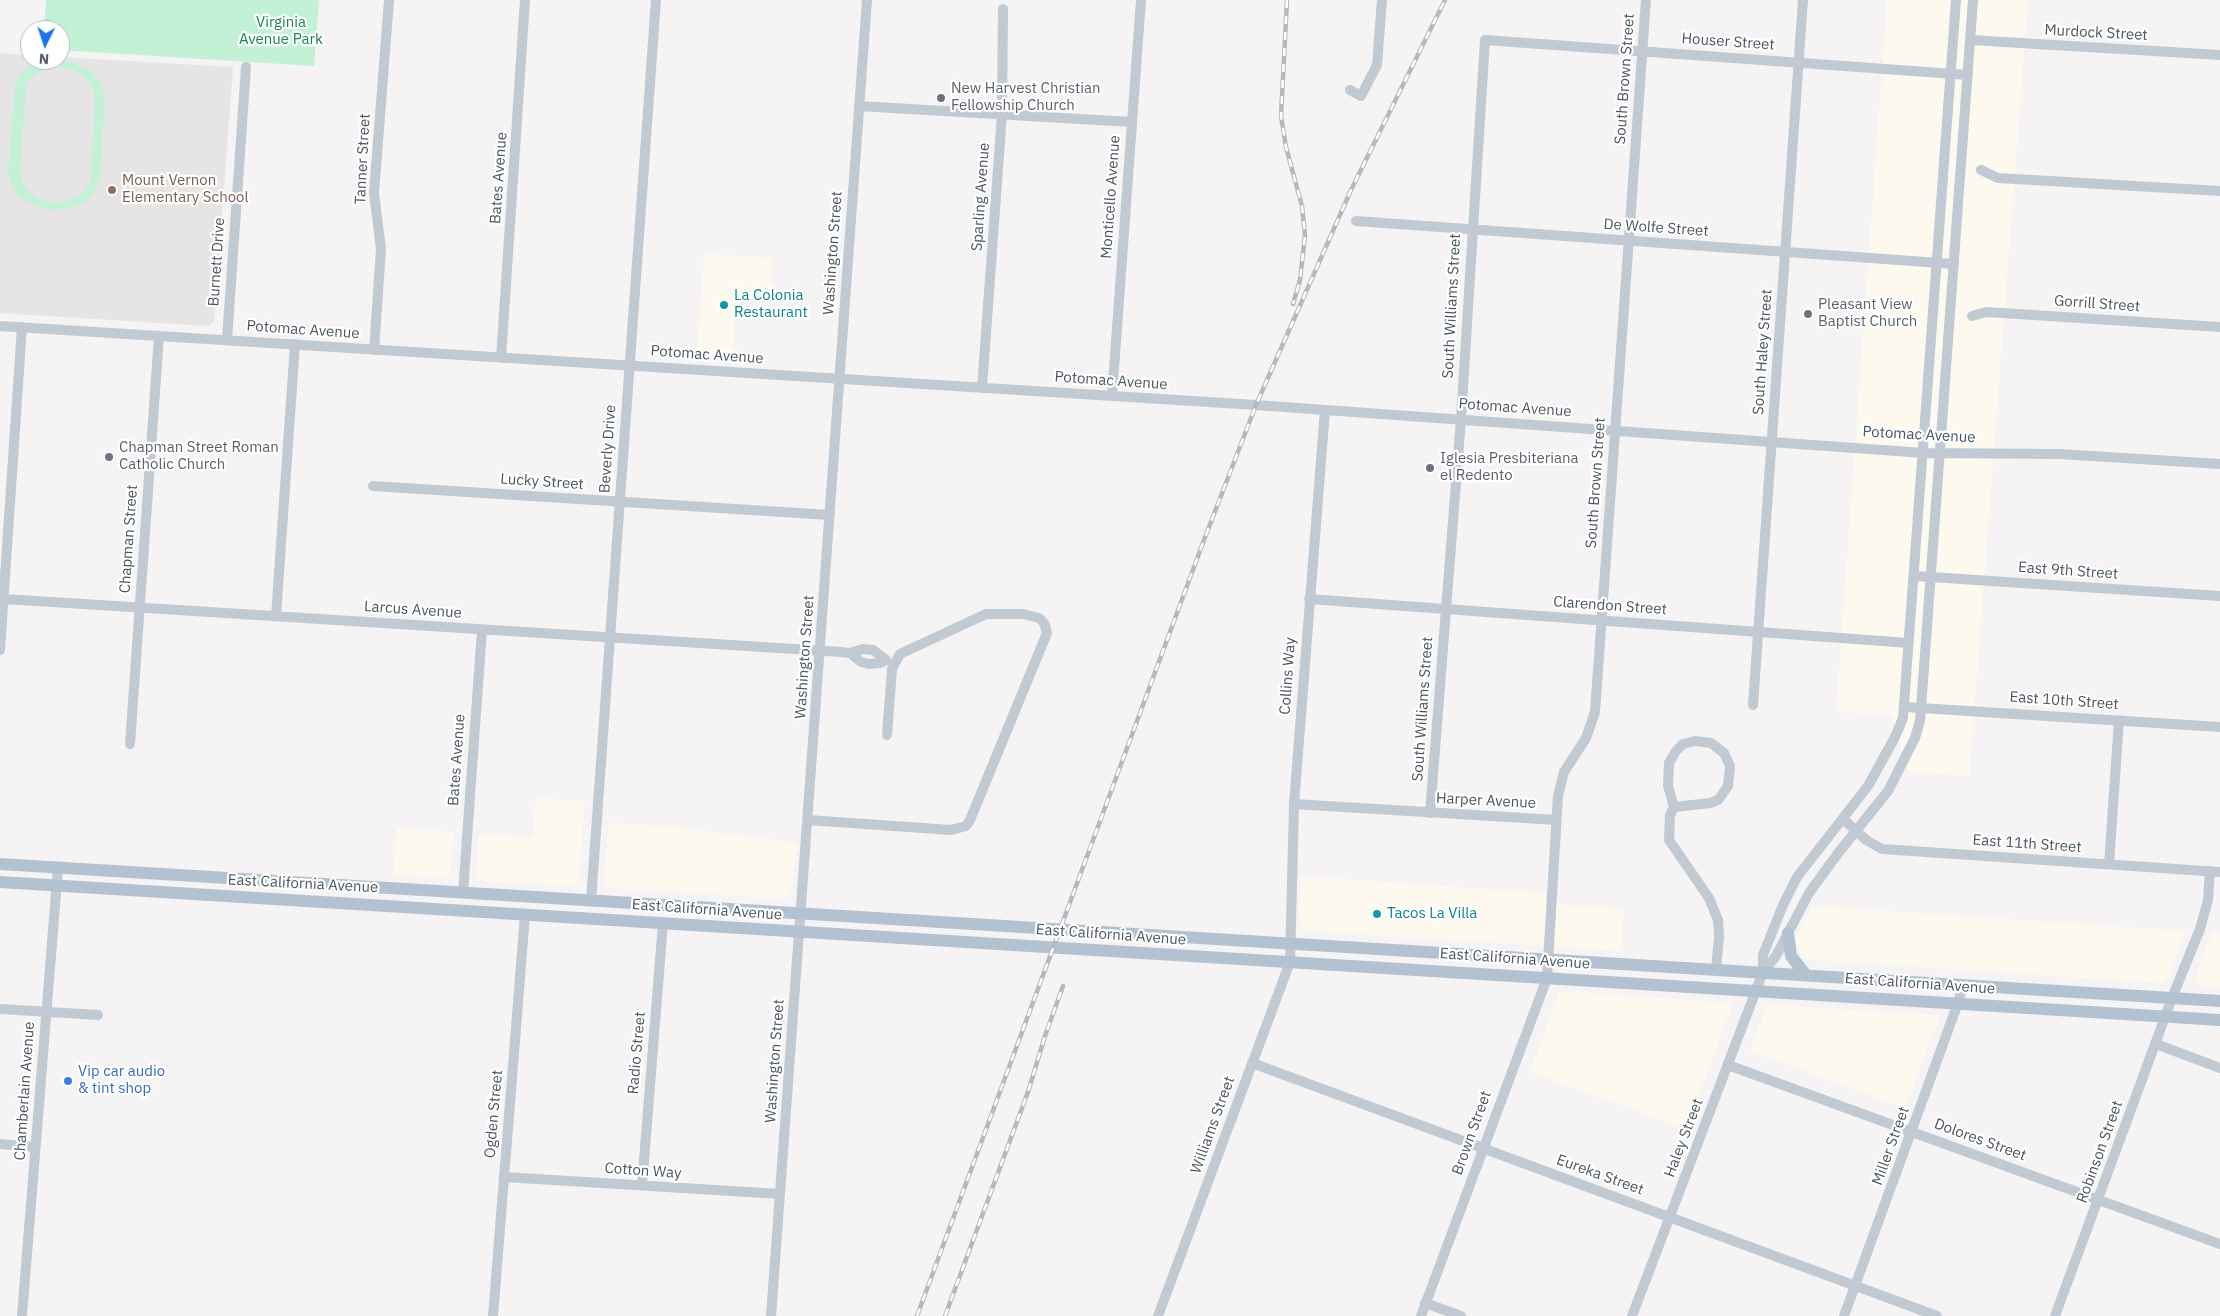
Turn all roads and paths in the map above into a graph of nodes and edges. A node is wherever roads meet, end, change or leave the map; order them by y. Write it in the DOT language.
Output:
graph roads {
  1 [pos="389,0"];
  2 [pos="525,0"];
  3 [pos="656,0"];
  4 [pos="867,0"];
  5 [pos="1141,0"];
  6 [pos="1382,0"];
  7 [pos="1646,0"];
  8 [pos="1803,0"];
  9 [pos="1956,0"];
  10 [pos="1974,0"];
  11 [pos="1003,9"];
  12 [pos="1485,40"];
  13 [pos="1970,40"];
  14 [pos="1642,51"];
  15 [pos="2220,55"];
  16 [pos="1799,62"];
  17 [pos="246,67"];
  18 [pos="1951,73"];
  19 [pos="1968,75"];
  20 [pos="1350,90"];
  21 [pos="859,106"];
  22 [pos="1002,114"];
  23 [pos="1131,122"];
  24 [pos="1981,170"];
  25 [pos="2220,191"];
  26 [pos="1356,221"];
  27 [pos="1472,229"];
  28 [pos="1629,241"];
  29 [pos="1785,252"];
  30 [pos="1937,263"];
  31 [pos="1954,264"];
  32 [pos="1972,316"];
  33 [pos="0,326"];
  34 [pos="22,327"];
  35 [pos="2220,327"];
  36 [pos="158,336"];
  37 [pos="227,340"];
  38 [pos="295,344"];
  39 [pos="374,350"];
  40 [pos="501,358"];
  41 [pos="629,366"];
  42 [pos="839,379"];
  43 [pos="982,388"];
  44 [pos="1112,396"];
  45 [pos="1325,410"];
  46 [pos="1460,419"];
  47 [pos="1615,430"];
  48 [pos="1772,441"];
  49 [pos="1924,453"];
  50 [pos="1941,453"];
  51 [pos="2220,464"];
  52 [pos="373,486"];
  53 [pos="620,502"];
  54 [pos="830,515"];
  55 [pos="1915,576"];
  56 [pos="1931,577"];
  57 [pos="2220,596"];
  58 [pos="4,599"];
  59 [pos="1309,599"];
  60 [pos="140,607"];
  61 [pos="1445,609"];
  62 [pos="276,616"];
  63 [pos="1602,620"];
  64 [pos="482,630"];
  65 [pos="1758,631"];
  66 [pos="610,638"];
  67 [pos="1910,643"];
  68 [pos="0,650"];
  69 [pos="820,651"];
  70 [pos="890,661"];
  71 [pos="1753,705"];
  72 [pos="1905,707"];
  73 [pos="1921,708"];
  74 [pos="2119,720"];
  75 [pos="2220,727"];
  76 [pos="887,735"];
  77 [pos="130,744"];
  78 [pos="1294,804"];
  79 [pos="1674,806"];
  80 [pos="1430,813"];
  81 [pos="1843,819"];
  82 [pos="808,820"];
  83 [pos="1556,820"];
  84 [pos="1856,831"];
  85 [pos="0,864"];
  86 [pos="2109,864"];
  87 [pos="58,868"];
  88 [pos="2215,871"];
  89 [pos="0,882"];
  90 [pos="56,885"];
  91 [pos="389,888"];
  92 [pos="463,893"];
  93 [pos="310,901"];
  94 [pos="591,901"];
  95 [pos="383,906"];
  96 [pos="801,914"];
  97 [pos="525,915"];
  98 [pos="663,923"];
  99 [pos="800,932"];
  100 [pos="1788,933"];
  101 [pos="1290,944"];
  102 [pos="1548,959"];
  103 [pos="1290,962"];
  104 [pos="1716,969"];
  105 [pos="1763,972"];
  106 [pos="1806,974"];
  107 [pos="1547,978"];
  108 [pos="1963,985"];
  109 [pos="1756,990"];
  110 [pos="2172,998"];
  111 [pos="2220,1001"];
  112 [pos="1958,1003"];
  113 [pos="0,1009"];
  114 [pos="46,1012"];
  115 [pos="98,1015"];
  116 [pos="2166,1016"];
  117 [pos="2220,1020"];
  118 [pos="2156,1044"];
  119 [pos="1252,1063"];
  120 [pos="1728,1065"];
  121 [pos="2220,1068"];
  122 [pos="1912,1130"];
  123 [pos="0,1144"];
  124 [pos="35,1147"];
  125 [pos="1483,1148"];
  126 [pos="504,1177"];
  127 [pos="642,1186"];
  128 [pos="780,1194"];
  129 [pos="2098,1199"];
  130 [pos="1669,1217"];
  131 [pos="2220,1244"];
  132 [pos="1855,1286"];
  133 [pos="1425,1303"];
  134 [pos="22,1316"];
  135 [pos="493,1316"];
  136 [pos="771,1316"];
  137 [pos="1158,1316"];
  138 [pos="1420,1316"];
  139 [pos="1461,1316"];
  140 [pos="1632,1316"];
  141 [pos="1844,1316"];
  142 [pos="1937,1316"];
  143 [pos="2055,1316"];
  1 -- 39 [label="street, Tanner Street"];
  2 -- 40 [label="street, Bates Avenue"];
  3 -- 41 [label="street, Beverly Drive"];
  4 -- 21 [label="street, Washington Street"];
  5 -- 23 [label="street, Monticello Avenue"];
  6 -- 20 [label="street"];
  7 -- 14 [label="street, South Brown Street"];
  8 -- 16 [label="street, South Haley Street"];
  9 -- 18 [label="street"];
  10 -- 13 [label="street"];
  11 -- 22 [label="street, Sparling Avenue"];
  12 -- 14 [label="street, Houser Street"];
  12 -- 27 [label="street, South Williams Street"];
  13 -- 15 [label="street, Murdock Street"];
  13 -- 19 [label="street"];
  14 -- 16 [label="street, Houser Street"];
  14 -- 28 [label="street, South Brown Street"];
  16 -- 18 [label="street, Houser Street"];
  16 -- 29 [label="street, South Haley Street"];
  17 -- 37 [label="street, Burnett Drive"];
  18 -- 19 [label="street, Houser Street"];
  18 -- 30 [label="street"];
  19 -- 31 [label="street"];
  21 -- 22 [label="street"];
  21 -- 42 [label="street, Washington Street"];
  22 -- 23 [label="street"];
  22 -- 43 [label="street, Sparling Avenue"];
  23 -- 44 [label="street, Monticello Avenue"];
  24 -- 25 [label="street"];
  26 -- 27 [label="street, De Wolfe Street"];
  27 -- 28 [label="street, De Wolfe Street"];
  27 -- 46 [label="street, South Williams Street"];
  28 -- 29 [label="street, De Wolfe Street"];
  28 -- 47 [label="street, South Brown Street"];
  29 -- 30 [label="street, De Wolfe Street"];
  29 -- 48 [label="street, South Haley Street"];
  30 -- 31 [label="street, De Wolfe Street"];
  30 -- 49 [label="street"];
  31 -- 50 [label="street"];
  32 -- 35 [label="street, Gorrill Street"];
  33 -- 34 [label="street, Potomac Avenue"];
  34 -- 36 [label="street, Potomac Avenue"];
  34 -- 58 [label="street"];
  36 -- 37 [label="street, Potomac Avenue"];
  36 -- 60 [label="street, Chapman Street"];
  37 -- 38 [label="street, Potomac Avenue"];
  38 -- 39 [label="street, Potomac Avenue"];
  38 -- 62 [label="street"];
  39 -- 40 [label="street, Potomac Avenue"];
  40 -- 41 [label="street, Potomac Avenue"];
  41 -- 42 [label="street, Potomac Avenue"];
  41 -- 53 [label="street, Beverly Drive"];
  42 -- 43 [label="street, Potomac Avenue"];
  42 -- 54 [label="street, Washington Street"];
  43 -- 44 [label="street, Potomac Avenue"];
  44 -- 45 [label="street, Potomac Avenue"];
  45 -- 46 [label="street, Potomac Avenue"];
  45 -- 59 [label="street, Collins Way"];
  46 -- 47 [label="street, Potomac Avenue"];
  46 -- 61 [label="street, South Williams Street"];
  47 -- 48 [label="street, Potomac Avenue"];
  47 -- 63 [label="street, South Brown Street"];
  48 -- 49 [label="street, Potomac Avenue"];
  48 -- 65 [label="street, South Haley Street"];
  49 -- 50 [label="street, Potomac Avenue"];
  49 -- 55 [label="street"];
  50 -- 51 [label="street, Potomac Avenue"];
  50 -- 56 [label="street"];
  52 -- 53 [label="street, Lucky Street"];
  53 -- 54 [label="street, Lucky Street"];
  53 -- 66 [label="street, Beverly Drive"];
  54 -- 69 [label="street, Washington Street"];
  55 -- 56 [label="street, East 9th Street"];
  55 -- 67 [label="street"];
  56 -- 57 [label="street, East 9th Street"];
  56 -- 73 [label="street"];
  58 -- 60 [label="street, Larcus Avenue"];
  58 -- 68 [label="street"];
  59 -- 61 [label="street, Clarendon Street"];
  59 -- 78 [label="street, Collins Way"];
  60 -- 62 [label="street, Larcus Avenue"];
  60 -- 77 [label="street, Chapman Street"];
  61 -- 63 [label="street, Clarendon Street"];
  61 -- 80 [label="street, South Williams Street"];
  62 -- 64 [label="street, Larcus Avenue"];
  63 -- 65 [label="street, Clarendon Street"];
  63 -- 83 [label="street, South Brown Street"];
  64 -- 66 [label="street, Larcus Avenue"];
  64 -- 92 [label="street, Bates Avenue"];
  65 -- 67 [label="street, Clarendon Street"];
  65 -- 71 [label="street, South Haley Street"];
  66 -- 69 [label="street, Larcus Avenue"];
  66 -- 94 [label="street, Beverly Drive"];
  67 -- 72 [label="street"];
  69 -- 70 [label="street, Larcus Avenue"];
  69 -- 82 [label="street, Washington Street"];
  70 -- 76 [label="street"];
  70 -- 82 [label="street"];
  72 -- 73 [label="street, East 10th Street"];
  72 -- 81 [label="street"];
  73 -- 74 [label="street, East 10th Street"];
  73 -- 84 [label="street"];
  74 -- 75 [label="street, East 10th Street"];
  74 -- 86 [label="street"];
  78 -- 80 [label="street, Harper Avenue"];
  78 -- 101 [label="street, Collins Way"];
  79 -- 79 [label="street"];
  79 -- 104 [label="street"];
  80 -- 83 [label="street, Harper Avenue"];
  81 -- 84 [label="street, East 11th Street"];
  81 -- 105 [label="street"];
  82 -- 96 [label="street, Washington Street"];
  83 -- 102 [label="street, South Brown Street"];
  84 -- 86 [label="street, East 11th Street"];
  84 -- 100 [label="street"];
  85 -- 87 [label="main road, East California Avenue"];
  86 -- 88 [label="street, East 11th Street"];
  87 -- 90 [label="street, Chamberlain Avenue"];
  87 -- 91 [label="main road, East California Avenue"];
  88 -- 110 [label="street, Robinson Street"];
  89 -- 90 [label="main road, East California Avenue"];
  90 -- 93 [label="main road, East California Avenue"];
  90 -- 114 [label="street, Chamberlain Avenue"];
  91 -- 92 [label="main road, East California Avenue"];
  91 -- 93 [label="main road"];
  92 -- 94 [label="main road, East California Avenue"];
  92 -- 95 [label="main road"];
  93 -- 95 [label="main road, East California Avenue"];
  94 -- 96 [label="main road, East California Avenue"];
  95 -- 97 [label="main road, East California Avenue"];
  96 -- 99 [label="street, Washington Street"];
  96 -- 101 [label="main road, East California Avenue"];
  97 -- 98 [label="main road, East California Avenue"];
  97 -- 126 [label="street, Ogden Street"];
  98 -- 99 [label="main road, East California Avenue"];
  98 -- 127 [label="street, Radio Street"];
  99 -- 103 [label="main road, East California Avenue"];
  99 -- 128 [label="street, Washington Street"];
  100 -- 105 [label="street"];
  100 -- 106 [label="main road"];
  101 -- 102 [label="main road, East California Avenue"];
  101 -- 103 [label="street, Williams Street"];
  102 -- 104 [label="main road, East California Avenue"];
  102 -- 107 [label="street, Brown Street"];
  103 -- 107 [label="main road, East California Avenue"];
  103 -- 119 [label="street, Williams Street"];
  104 -- 105 [label="main road, East California Avenue"];
  105 -- 106 [label="main road, East California Avenue"];
  105 -- 109 [label="street, Haley Street"];
  106 -- 108 [label="main road, East California Avenue"];
  107 -- 109 [label="main road, East California Avenue"];
  107 -- 125 [label="street, Brown Street"];
  108 -- 110 [label="main road, East California Avenue"];
  108 -- 112 [label="street, Miller Street"];
  109 -- 112 [label="main road, East California Avenue"];
  109 -- 120 [label="street, Haley Street"];
  110 -- 111 [label="main road, East California Avenue"];
  110 -- 116 [label="street, Robinson Street"];
  112 -- 116 [label="main road, East California Avenue"];
  112 -- 122 [label="street, Miller Street"];
  113 -- 114 [label="street"];
  114 -- 115 [label="street"];
  114 -- 124 [label="street, Chamberlain Avenue"];
  116 -- 117 [label="main road, East California Avenue"];
  116 -- 118 [label="street, Robinson Street"];
  118 -- 121 [label="street"];
  118 -- 129 [label="street, Robinson Street"];
  119 -- 125 [label="street, Eureka Street"];
  119 -- 137 [label="street, Williams Street"];
  120 -- 122 [label="street, Dolores Street"];
  120 -- 130 [label="street, Haley Street"];
  122 -- 129 [label="street, Dolores Street"];
  122 -- 132 [label="street, Miller Street"];
  123 -- 124 [label="street"];
  124 -- 134 [label="street, Chamberlain Avenue"];
  125 -- 130 [label="street, Eureka Street"];
  125 -- 133 [label="street, Brown Street"];
  126 -- 127 [label="street, Cotton Way"];
  126 -- 135 [label="street, Ogden Street"];
  127 -- 128 [label="street, Cotton Way"];
  128 -- 136 [label="street, Washington Street"];
  129 -- 131 [label="street, Dolores Street"];
  129 -- 143 [label="street, Robinson Street"];
  130 -- 132 [label="street, Eureka Street"];
  130 -- 140 [label="street, Haley Street"];
  132 -- 141 [label="street, Miller Street"];
  132 -- 142 [label="street, Eureka Street"];
  133 -- 138 [label="street, Brown Street"];
  133 -- 139 [label="street"];
}
